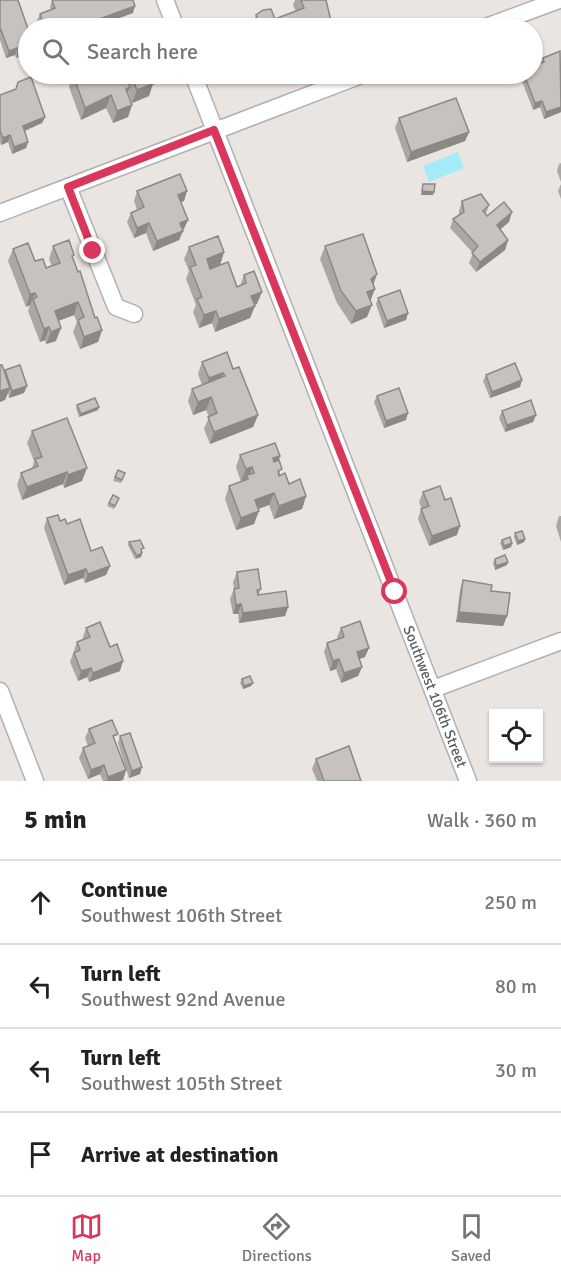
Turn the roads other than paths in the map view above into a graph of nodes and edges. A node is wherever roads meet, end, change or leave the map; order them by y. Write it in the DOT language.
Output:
graph roads {
  1 [pos="165,0"];
  2 [pos="559,0"];
  3 [pos="172,18"];
  4 [pos="510,18"];
  5 [pos="197,84"];
  6 [pos="337,84"];
  7 [pos="214,130"];
  8 [pos="68,187"];
  9 [pos="0,213"];
  10 [pos="134,314"];
  11 [pos="561,641"];
  12 [pos="433,689"];
  13 [pos="0,691"];
  14 [pos="36,781"];
  15 [pos="468,781"];
  1 -- 3 [label="street"];
  2 -- 4 [label="street"];
  5 -- 7 [label="street, Southwest 106th Street"];
  6 -- 7 [label="street"];
  7 -- 8 [label="street"];
  7 -- 12 [label="street, Southwest 106th Street"];
  8 -- 9 [label="street"];
  8 -- 10 [label="street"];
  11 -- 12 [label="street"];
  12 -- 15 [label="street, Southwest 106th Street"];
  13 -- 14 [label="street"];
}
